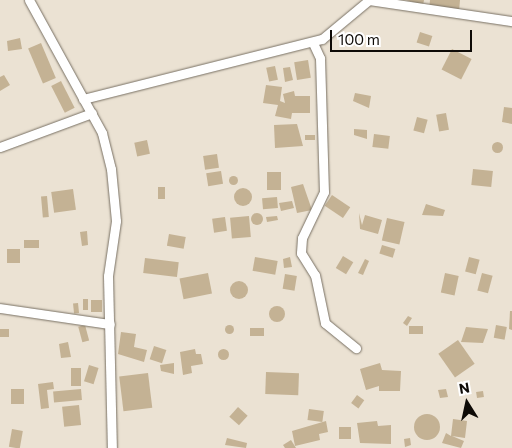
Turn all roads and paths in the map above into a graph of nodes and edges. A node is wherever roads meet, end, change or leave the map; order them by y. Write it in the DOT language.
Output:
graph roads {
  1 [pos="30,0"];
  2 [pos="369,0"];
  3 [pos="512,21"];
  4 [pos="313,43"];
  5 [pos="83,99"];
  6 [pos="92,114"];
  7 [pos="0,147"];
  8 [pos="0,308"];
  9 [pos="110,324"];
  10 [pos="356,348"];
  11 [pos="112,448"];
  1 -- 5 [label="street"];
  2 -- 3 [label="street"];
  2 -- 4 [label="street"];
  4 -- 5 [label="street"];
  4 -- 10 [label="street"];
  5 -- 6 [label="street"];
  6 -- 7 [label="street"];
  6 -- 9 [label="street"];
  8 -- 9 [label="street"];
  9 -- 11 [label="street"];
}
